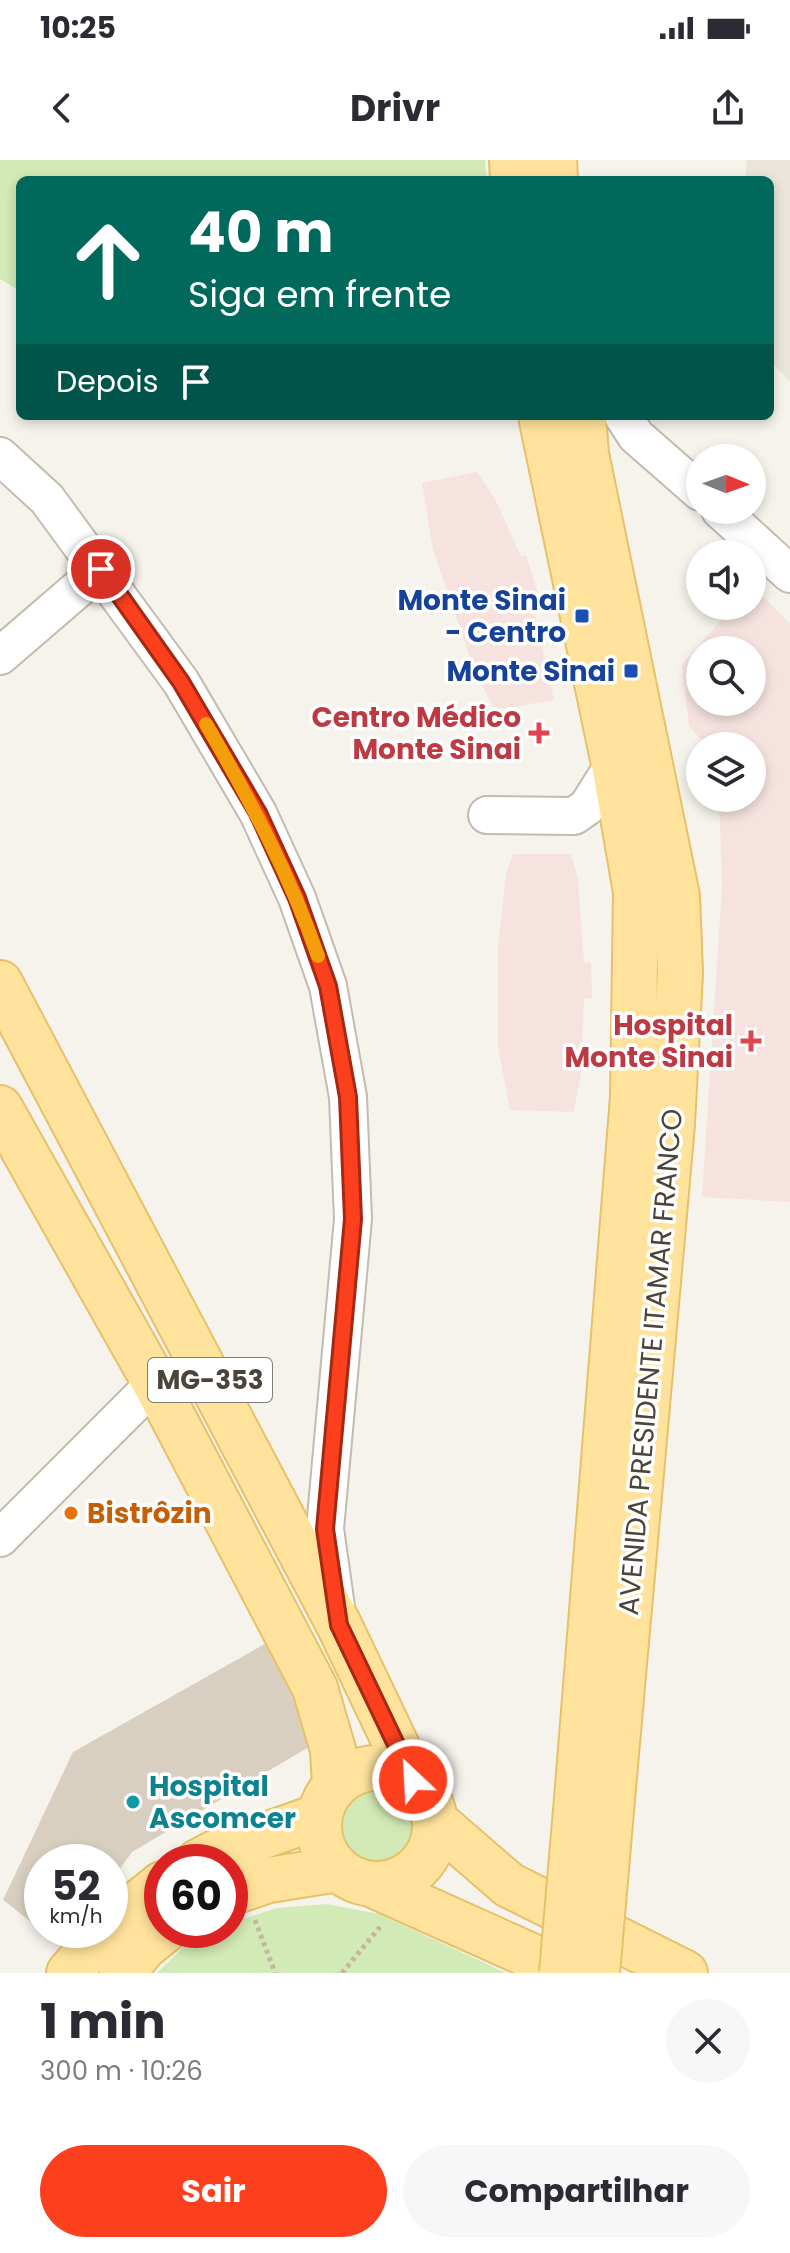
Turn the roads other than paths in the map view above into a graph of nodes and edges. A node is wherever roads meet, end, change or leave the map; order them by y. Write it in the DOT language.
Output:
graph roads {
  1 [pos="542,420"];
  2 [pos="638,423"];
  3 [pos="585,435"];
  4 [pos="0,456"];
  5 [pos="686,478"];
  6 [pos="735,524"];
  7 [pos="101,569"];
  8 [pos="790,574"];
  9 [pos="0,656"];
  10 [pos="614,764"];
  11 [pos="487,815"];
  12 [pos="0,983"];
  13 [pos="5,1127"];
  14 [pos="155,1383"];
  15 [pos="0,1538"];
  16 [pos="339,1625"];
  17 [pos="413,1780"];
  18 [pos="594,1799"];
  19 [pos="327,1801"];
  20 [pos="435,1821"];
  21 [pos="236,1844"];
  22 [pos="371,1884"];
  23 [pos="248,1887"];
  24 [pos="144,1899"];
  25 [pos="128,1912"];
  26 [pos="144,1947"];
  27 [pos="91,1948"];
  28 [pos="69,1973"];
  29 [pos="122,1973"];
  30 [pos="562,1973"];
  31 [pos="569,1973"];
  32 [pos="597,1973"];
  33 [pos="685,1973"];
  1 -- 10 [label="main road, AVENIDA PRESIDENTE ITAMAR FRANCO"];
  2 -- 3 [label="street"];
  2 -- 5 [label="street"];
  3 -- 18 [label="main road, AVENIDA PRESIDENTE ITAMAR FRANCO"];
  4 -- 7 [label="street"];
  6 -- 8 [label="street"];
  7 -- 9 [label="street"];
  7 -- 16 [label="street"];
  10 -- 11 [label="street"];
  10 -- 18 [label="main road, AVENIDA PRESIDENTE ITAMAR FRANCO"];
  12 -- 16 [label="main road, MG-353"];
  13 -- 14 [label="main road, MG-353"];
  14 -- 15 [label="street"];
  14 -- 19 [label="main road, MG-353"];
  16 -- 17 [label="main road, MG-353"];
  17 -- 19 [label="main road"];
  17 -- 20 [label="main road, MG-353"];
  18 -- 30 [label="main road, AVENIDA PRESIDENTE ITAMAR FRANCO, bridge"];
  18 -- 32 [label="main road, AVENIDA PRESIDENTE ITAMAR FRANCO, bridge"];
  19 -- 21 [label="main road"];
  19 -- 22 [label="main road, MG-353"];
  20 -- 22 [label="main road"];
  20 -- 33 [label="main road, MG-353"];
  22 -- 23 [label="main road"];
  22 -- 31 [label="main road"];
  24 -- 25 [label="main road"];
  26 -- 29 [label="main road"];
  27 -- 28 [label="main road"];
}
